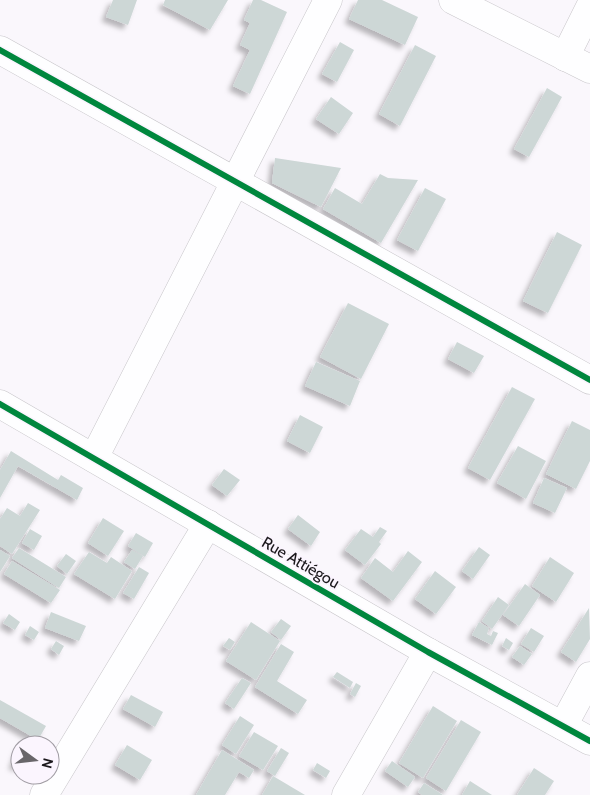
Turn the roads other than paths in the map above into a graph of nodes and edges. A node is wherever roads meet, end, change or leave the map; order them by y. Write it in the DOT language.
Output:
graph roads {
  1 [pos="328,0"];
  2 [pos="453,0"];
  3 [pos="590,7"];
  4 [pos="0,50"];
  5 [pos="565,57"];
  6 [pos="590,70"];
  7 [pos="234,182"];
  8 [pos="590,380"];
  9 [pos="0,404"];
  10 [pos="94,458"];
  11 [pos="208,524"];
  12 [pos="428,652"];
  13 [pos="590,676"];
  14 [pos="563,726"];
  15 [pos="590,741"];
  16 [pos="44,795"];
  17 [pos="346,795"];
  1 -- 7 [label="street"];
  2 -- 5 [label="street"];
  3 -- 5 [label="street"];
  4 -- 7 [label="street"];
  5 -- 6 [label="street"];
  7 -- 8 [label="street"];
  7 -- 10 [label="street"];
  9 -- 10 [label="street, Rue Attiégou"];
  10 -- 11 [label="street, Rue Attiégou"];
  11 -- 12 [label="street, Rue Attiégou"];
  11 -- 16 [label="street"];
  12 -- 14 [label="street, Rue Attiégou"];
  12 -- 17 [label="street"];
  13 -- 14 [label="street"];
  14 -- 15 [label="street, Rue Attiégou"];
}
